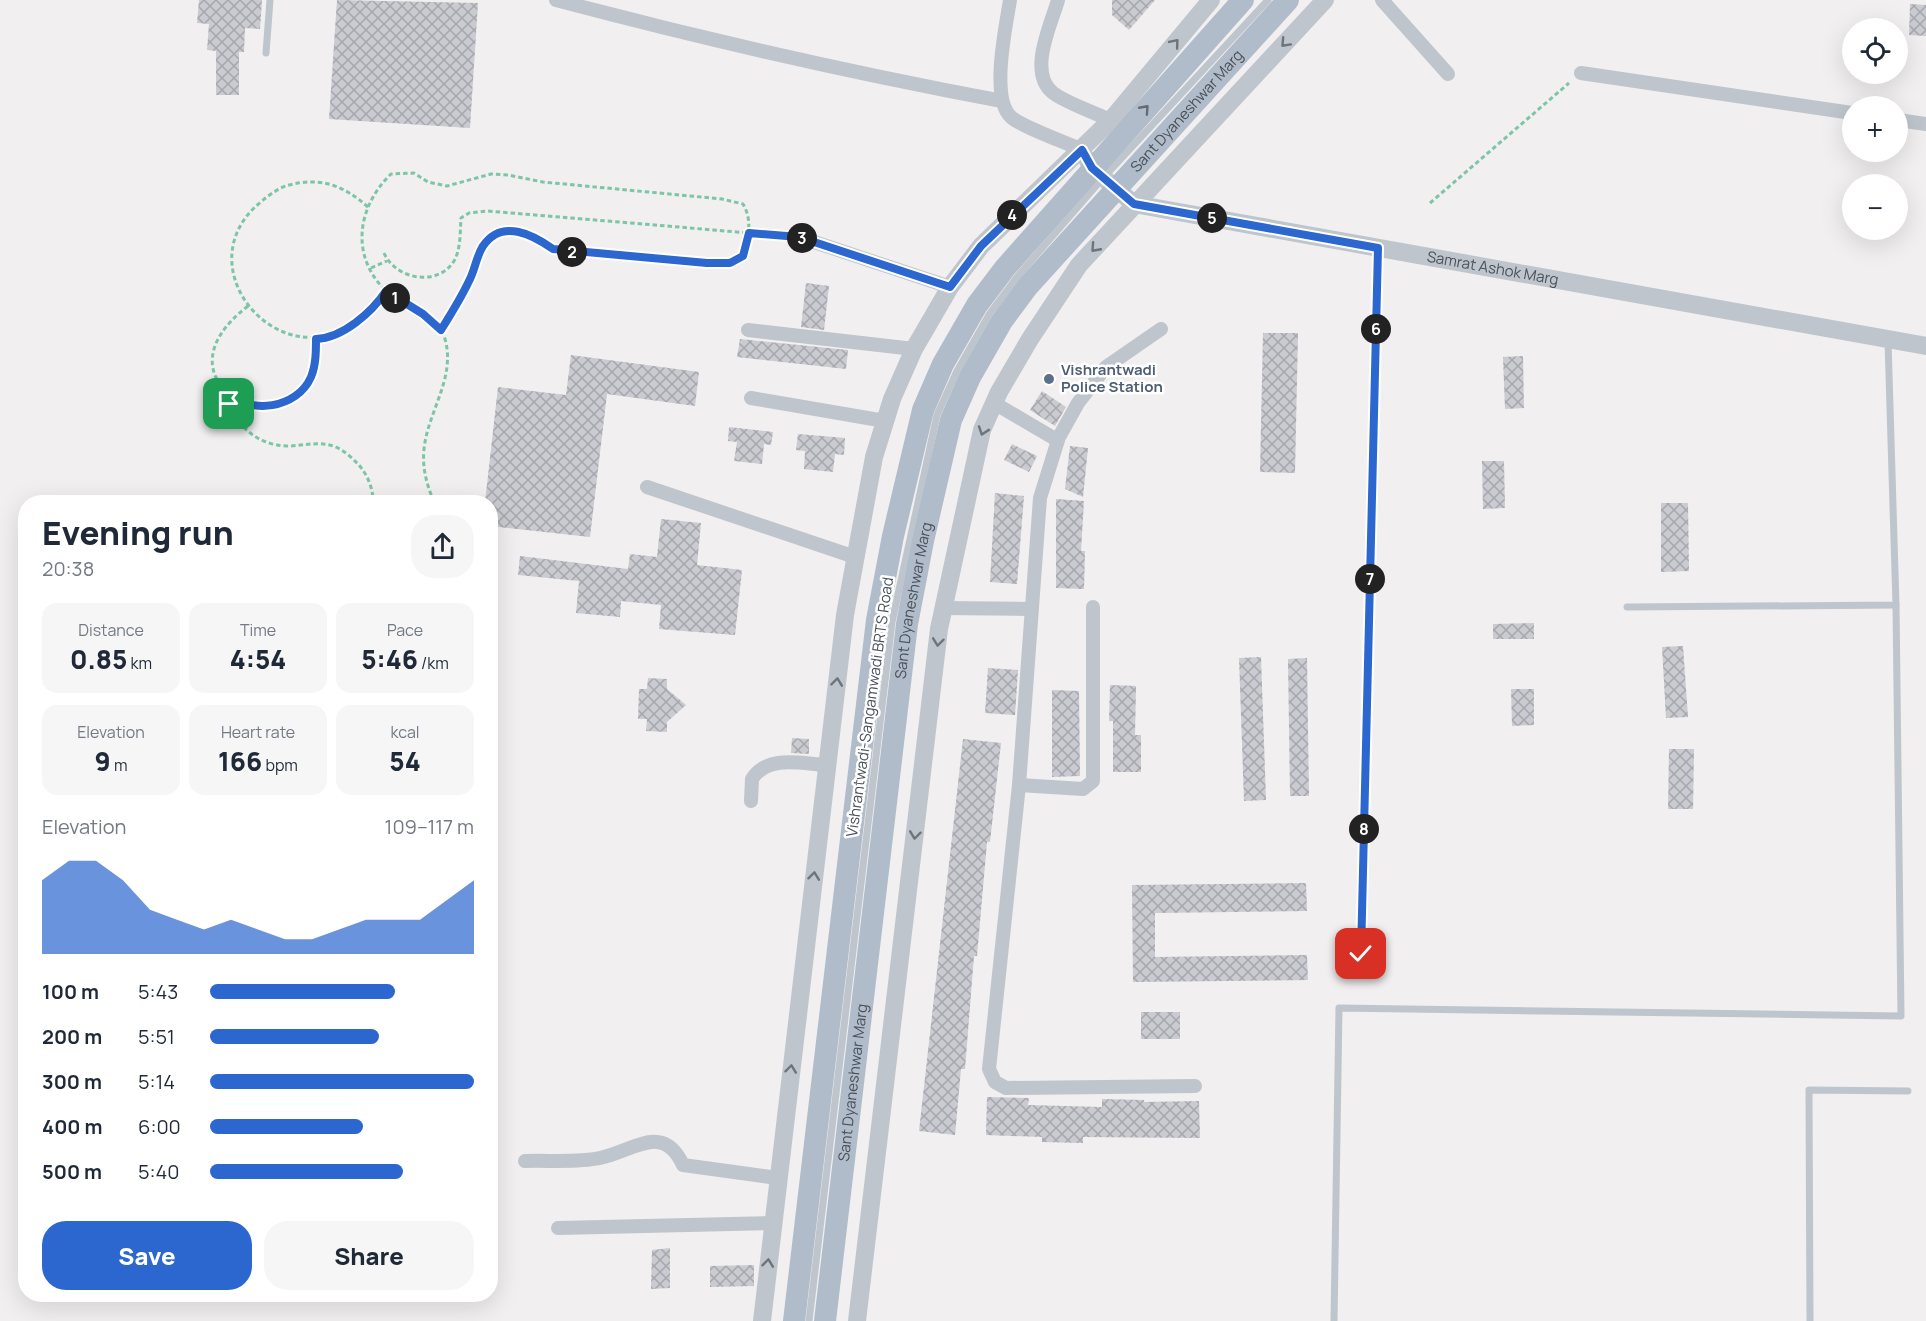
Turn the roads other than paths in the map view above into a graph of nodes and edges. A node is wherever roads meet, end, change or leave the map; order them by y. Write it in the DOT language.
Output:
graph roads {
  1 [pos="270,0"];
  2 [pos="556,0"];
  3 [pos="1010,0"];
  4 [pos="1058,0"];
  5 [pos="1211,0"];
  6 [pos="1243,0"];
  7 [pos="1268,0"];
  8 [pos="1288,0"];
  9 [pos="1325,0"];
  10 [pos="1382,0"];
  11 [pos="266,53"];
  12 [pos="1581,73"];
  13 [pos="1448,74"];
  14 [pos="1002,101"];
  15 [pos="1842,112"];
  16 [pos="1111,120"];
  17 [pos="1908,121"];
  18 [pos="1926,124"];
  19 [pos="1098,171"];
  20 [pos="1134,204"];
  21 [pos="799,237"];
  22 [pos="1378,248"];
  23 [pos="950,287"];
  24 [pos="1161,329"];
  25 [pos="748,330"];
  26 [pos="1888,339"];
  27 [pos="1926,346"];
  28 [pos="914,349"];
  29 [pos="751,398"];
  30 [pos="994,403"];
  31 [pos="885,421"];
  32 [pos="1057,440"];
  33 [pos="646,487"];
  34 [pos="855,557"];
  35 [pos="1896,605"];
  36 [pos="1093,607"];
  37 [pos="1627,607"];
  38 [pos="943,608"];
  39 [pos="1030,609"];
  40 [pos="827,765"];
  41 [pos="1019,785"];
  42 [pos="751,801"];
  43 [pos="1361,954"];
  44 [pos="1195,1086"];
  45 [pos="1908,1091"];
  46 [pos="525,1161"];
  47 [pos="778,1178"];
  48 [pos="773,1223"];
  49 [pos="558,1228"];
  50 [pos="762,1321"];
  51 [pos="794,1321"];
  52 [pos="809,1321"];
  53 [pos="825,1321"];
  54 [pos="857,1321"];
  55 [pos="1334,1321"];
  56 [pos="1810,1321"];
  1 -- 11 [label="lane"];
  2 -- 14 [label="street"];
  3 -- 14 [label="street"];
  4 -- 16 [label="street"];
  16 -- 5 [label="street, one-way"];
  19 -- 6 [label="main road, Sant Dyaneshwar Marg, one-way"];
  7 -- 19 [label="lane, Vishrantwadi-Sangamwadi BRTS Road"];
  8 -- 19 [label="main road, Sant Dyaneshwar Marg"];
  9 -- 20 [label="street, one-way"];
  10 -- 13 [label="street"];
  12 -- 15 [label="street"];
  14 -- 19 [label="street"];
  16 -- 19 [label="street"];
  17 -- 18 [label="street"];
  19 -- 20 [label="street, Samrat Ashok Marg"];
  19 -- 23 [label="street"];
  19 -- 51 [label="main road, Sant Dyaneshwar Marg"];
  19 -- 52 [label="lane, Vishrantwadi-Sangamwadi BRTS Road"];
  19 -- 53 [label="main road, Sant Dyaneshwar Marg"];
  20 -- 22 [label="street, Samrat Ashok Marg"];
  20 -- 30 [label="street, one-way"];
  21 -- 23 [label="street"];
  22 -- 26 [label="street, Samrat Ashok Marg"];
  22 -- 43 [label="lane"];
  23 -- 28 [label="street"];
  24 -- 32 [label="street"];
  25 -- 28 [label="street"];
  26 -- 27 [label="street, Samrat Ashok Marg"];
  26 -- 35 [label="lane"];
  28 -- 31 [label="street"];
  29 -- 31 [label="street"];
  30 -- 32 [label="street"];
  30 -- 38 [label="street, one-way"];
  31 -- 34 [label="street"];
  32 -- 39 [label="street"];
  33 -- 34 [label="street"];
  40 -- 34 [label="street, one-way"];
  35 -- 37 [label="lane"];
  35 -- 55 [label="lane"];
  36 -- 41 [label="street"];
  38 -- 39 [label="street"];
  38 -- 54 [label="street, one-way"];
  39 -- 41 [label="street"];
  40 -- 42 [label="street"];
  47 -- 40 [label="street, one-way"];
  41 -- 44 [label="street"];
  45 -- 56 [label="lane"];
  46 -- 47 [label="street"];
  47 -- 48 [label="street"];
  48 -- 49 [label="street"];
  50 -- 48 [label="street, one-way"];
}
